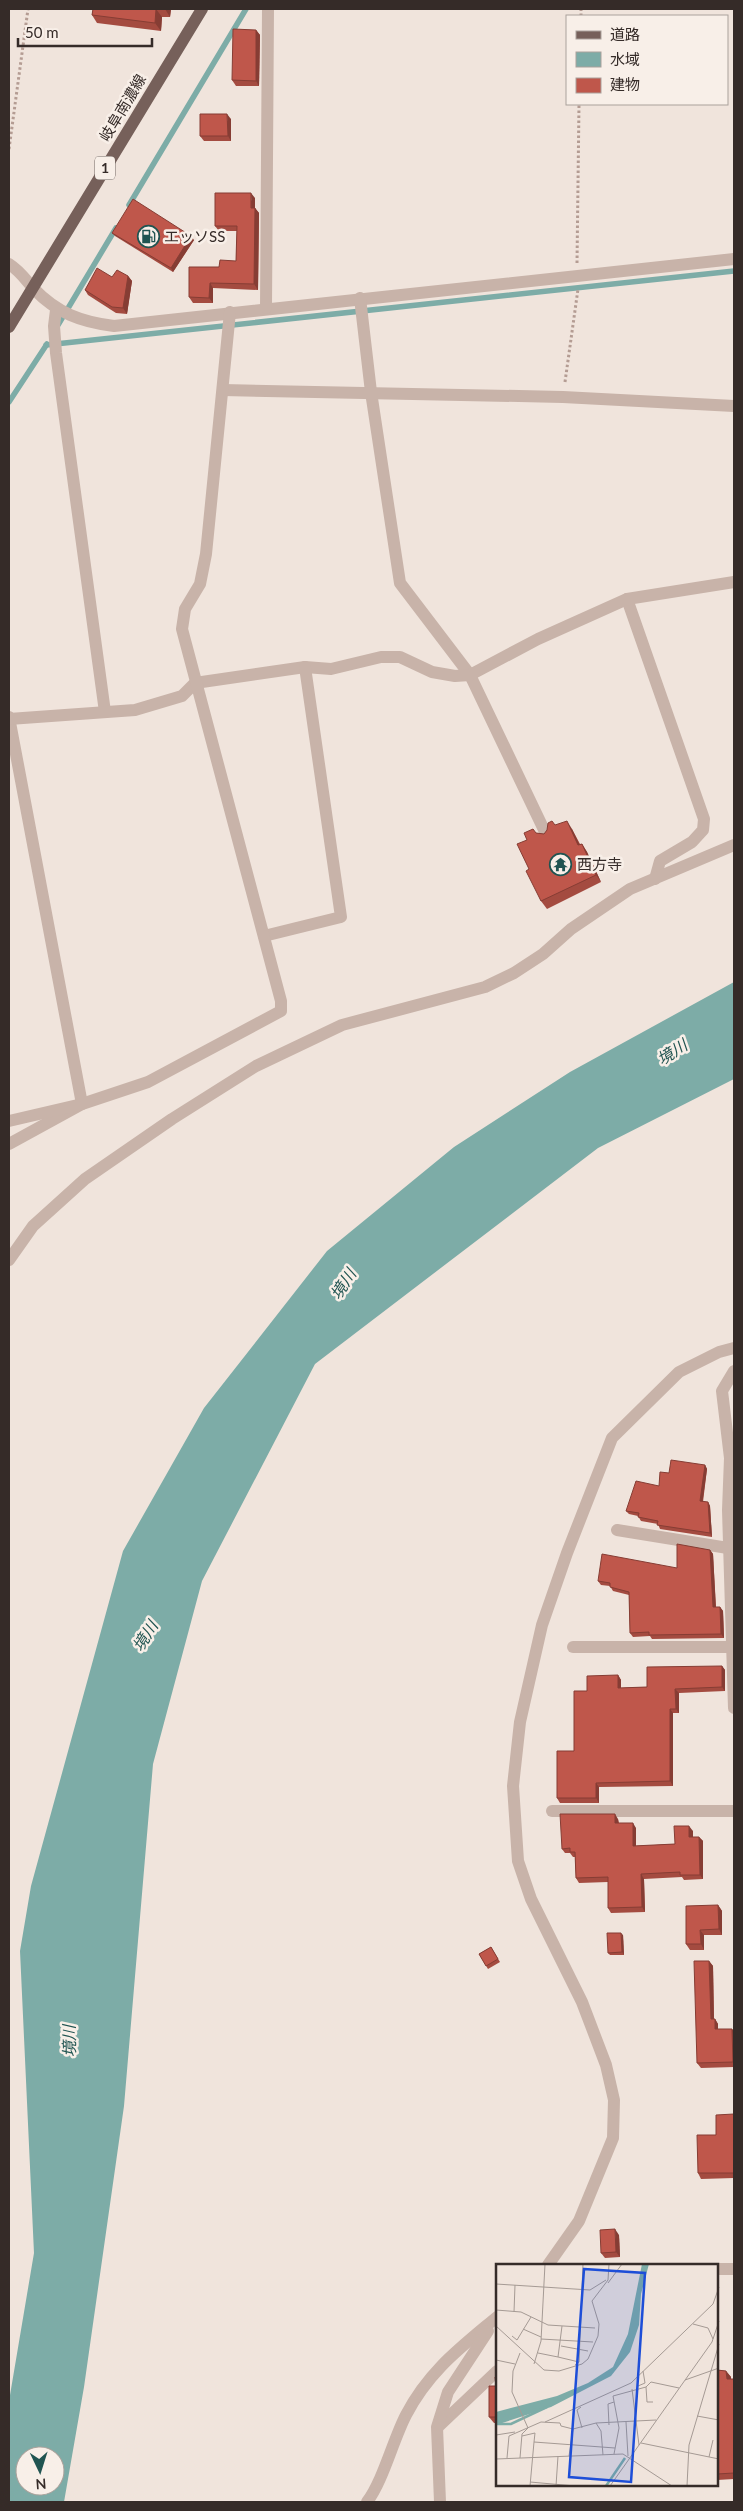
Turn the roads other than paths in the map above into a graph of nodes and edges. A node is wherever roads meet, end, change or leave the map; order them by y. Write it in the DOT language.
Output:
graph roads {
  1 [pos="202,9"];
  2 [pos="268,9"];
  3 [pos="734,259"];
  4 [pos="9,264"];
  5 [pos="33,287"];
  6 [pos="360,298"];
  7 [pos="266,308"];
  8 [pos="56,310"];
  9 [pos="230,312"];
  10 [pos="9,327"];
  11 [pos="223,390"];
  12 [pos="371,392"];
  13 [pos="734,406"];
  14 [pos="734,582"];
  15 [pos="627,599"];
  16 [pos="305,667"];
  17 [pos="470,675"];
  18 [pos="196,683"];
  19 [pos="106,712"];
  20 [pos="9,718"];
  21 [pos="546,834"];
  22 [pos="734,845"];
  23 [pos="655,879"];
  24 [pos="264,936"];
  25 [pos="82,1104"];
  26 [pos="9,1121"];
  27 [pos="9,1144"];
  28 [pos="9,1260"];
  29 [pos="734,1348"];
  30 [pos="734,1371"];
  31 [pos="728,1392"];
  32 [pos="617,1530"];
  33 [pos="732,1549"];
  34 [pos="733,1646"];
  35 [pos="573,1647"];
  36 [pos="734,1708"];
  37 [pos="734,1810"];
  38 [pos="552,1811"];
  39 [pos="549,2264"];
  40 [pos="718,2269"];
  41 [pos="734,2269"];
  42 [pos="496,2319"];
  43 [pos="496,2320"];
  44 [pos="496,2372"];
  45 [pos="437,2427"];
  46 [pos="366,2502"];
  47 [pos="440,2502"];
  1 -- 5 [label="main road, 岐阜南濃線 / 1"];
  2 -- 7 [label="street"];
  3 -- 6 [label="street"];
  4 -- 5 [label="street"];
  5 -- 8 [label="street"];
  5 -- 10 [label="main road, 岐阜南濃線 / 1"];
  6 -- 7 [label="street"];
  6 -- 12 [label="street"];
  7 -- 9 [label="street"];
  8 -- 9 [label="street"];
  8 -- 19 [label="street"];
  9 -- 11 [label="street"];
  11 -- 12 [label="street"];
  11 -- 18 [label="street"];
  12 -- 13 [label="street"];
  12 -- 17 [label="street"];
  14 -- 15 [label="street"];
  15 -- 17 [label="street"];
  15 -- 23 [label="street"];
  16 -- 17 [label="street"];
  16 -- 18 [label="street"];
  16 -- 24 [label="street"];
  17 -- 21 [label="street"];
  18 -- 19 [label="street"];
  18 -- 24 [label="street"];
  19 -- 20 [label="street"];
  20 -- 25 [label="street"];
  22 -- 23 [label="street"];
  23 -- 28 [label="street"];
  24 -- 25 [label="street"];
  25 -- 26 [label="street"];
  25 -- 27 [label="street"];
  29 -- 39 [label="street"];
  30 -- 31 [label="street"];
  31 -- 33 [label="street"];
  32 -- 33 [label="street"];
  33 -- 34 [label="street"];
  34 -- 35 [label="street"];
  34 -- 36 [label="street"];
  37 -- 38 [label="street"];
  40 -- 41 [label="street"];
  42 -- 46 [label="street"];
  43 -- 45 [label="street"];
  44 -- 45 [label="street"];
  45 -- 47 [label="street"];
}
